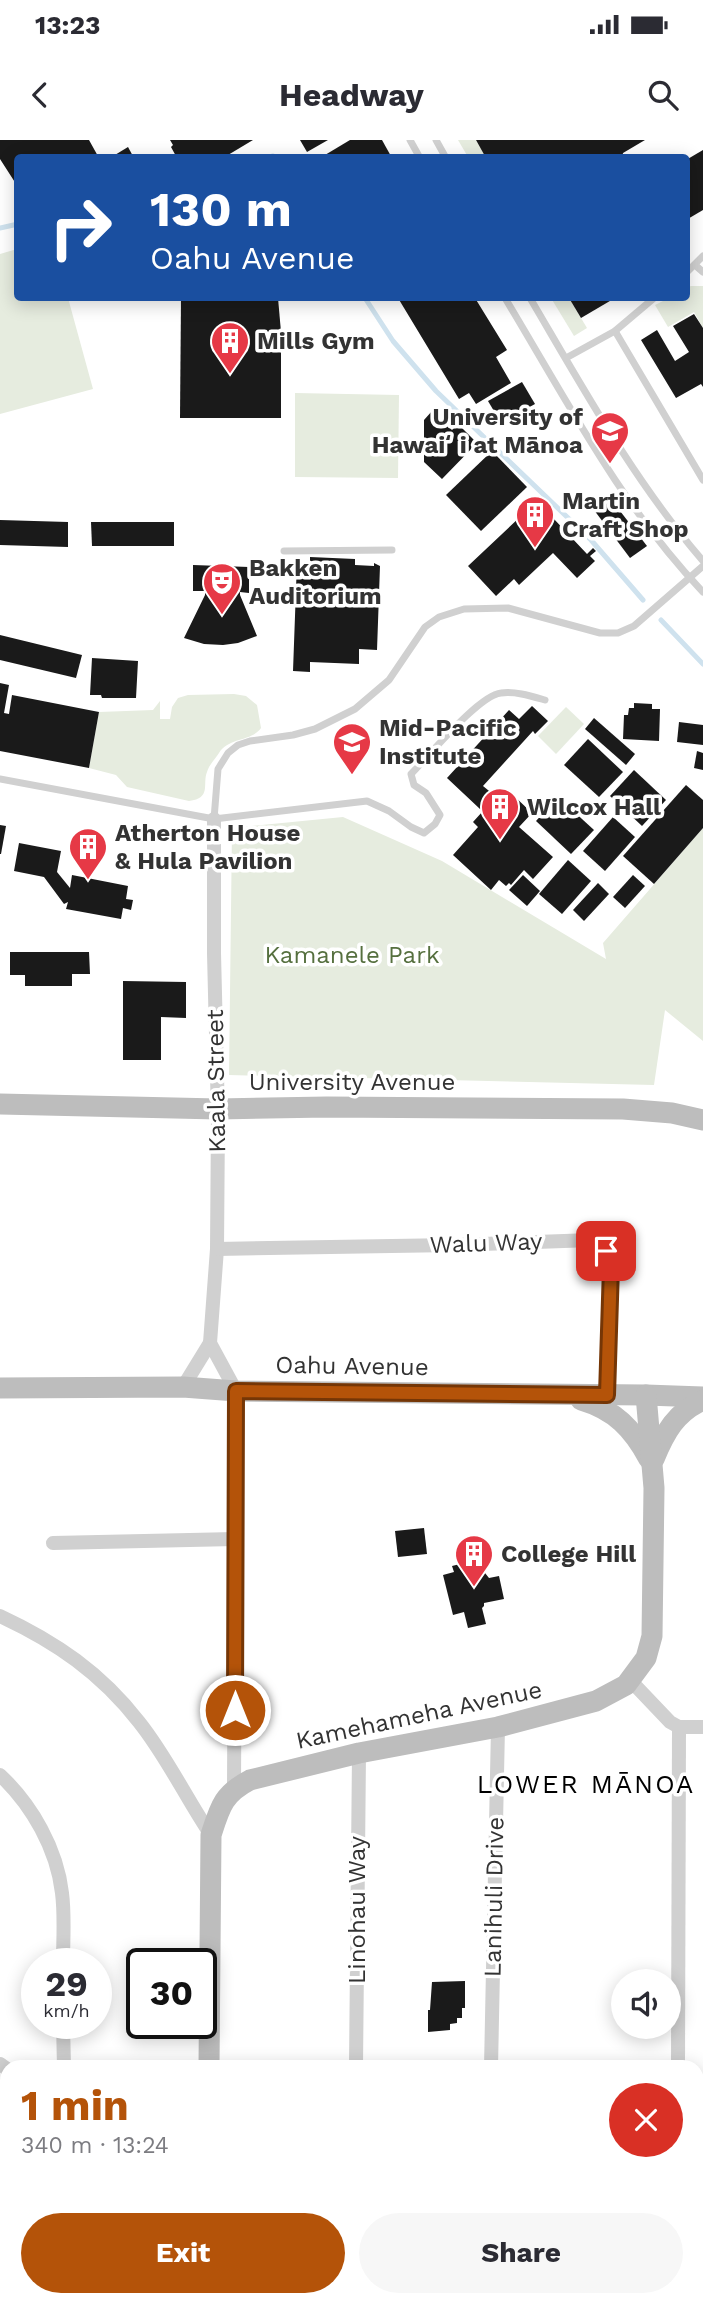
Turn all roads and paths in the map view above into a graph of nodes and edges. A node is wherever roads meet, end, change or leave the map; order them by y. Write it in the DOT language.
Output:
graph roads {
  1 [pos="703,256"];
  2 [pos="695,265"];
  3 [pos="690,269"];
  4 [pos="703,272"];
  5 [pos="507,301"];
  6 [pos="532,301"];
  7 [pos="650,301"];
  8 [pos="615,331"];
  9 [pos="566,358"];
  10 [pos="703,480"];
  11 [pos="392,550"];
  12 [pos="284,551"];
  13 [pos="703,564"];
  14 [pos="690,578"];
  15 [pos="703,592"];
  16 [pos="545,700"];
  17 [pos="0,779"];
  18 [pos="214,819"];
  19 [pos="0,1104"];
  20 [pos="218,1109"];
  21 [pos="703,1120"];
  22 [pos="217,1249"];
  23 [pos="210,1343"];
  24 [pos="183,1387"];
  25 [pos="0,1388"];
  26 [pos="236,1391"];
  27 [pos="561,1395"];
  28 [pos="607,1395"];
  29 [pos="646,1395"];
  30 [pos="703,1398"];
  31 [pos="652,1464"];
  32 [pos="235,1539"];
  33 [pos="53,1544"];
  34 [pos="0,1616"];
  35 [pos="630,1680"];
  36 [pos="498,1727"];
  37 [pos="679,1727"];
  38 [pos="703,1727"];
  39 [pos="359,1753"];
  40 [pos="0,1775"];
  41 [pos="234,1788"];
  42 [pos="211,1835"];
  43 [pos="63,1948"];
  44 [pos="63,2039"];
  45 [pos="64,2060"];
  46 [pos="209,2060"];
  47 [pos="356,2060"];
  48 [pos="491,2060"];
  49 [pos="678,2060"];
  1 -- 2 [label="lane"];
  2 -- 3 [label="lane"];
  2 -- 4 [label="lane"];
  5 -- 14 [label="lane"];
  6 -- 9 [label="lane"];
  7 -- 8 [label="lane"];
  8 -- 9 [label="lane"];
  8 -- 10 [label="lane"];
  9 -- 13 [label="lane"];
  11 -- 12 [label="lane"];
  13 -- 14 [label="lane"];
  14 -- 15 [label="lane"];
  14 -- 18 [label="lane"];
  16 -- 18 [label="lane"];
  17 -- 18 [label="lane"];
  18 -- 20 [label="street, Kaala Street"];
  19 -- 20 [label="street, University Avenue"];
  20 -- 21 [label="street, University Avenue"];
  20 -- 22 [label="street, Kaala Street"];
  22 -- 23 [label="street, Kaala Street"];
  22 -- 28 [label="street, Walu Way"];
  23 -- 24 [label="street, Kaala Street"];
  23 -- 26 [label="street"];
  24 -- 25 [label="street, Oahu Avenue"];
  24 -- 26 [label="street, Oahu Avenue"];
  26 -- 27 [label="street, Oahu Avenue"];
  26 -- 32 [label="street"];
  27 -- 28 [label="street, Oahu Avenue"];
  27 -- 31 [label="street, Kamehameha Avenue"];
  28 -- 29 [label="street, Oahu Avenue"];
  29 -- 30 [label="street, Oahu Avenue"];
  29 -- 31 [label="street"];
  30 -- 31 [label="street, Kamehameha Avenue"];
  31 -- 35 [label="street, Kamehameha Avenue"];
  32 -- 33 [label="street"];
  32 -- 41 [label="street"];
  34 -- 42 [label="street"];
  35 -- 36 [label="street, Kamehameha Avenue"];
  35 -- 37 [label="street"];
  36 -- 39 [label="street, Kamehameha Avenue"];
  36 -- 48 [label="street, Lanihuli Drive"];
  37 -- 38 [label="street"];
  37 -- 49 [label="street"];
  39 -- 41 [label="street, Kamehameha Avenue"];
  39 -- 47 [label="street, Linohau Way"];
  40 -- 43 [label="street"];
  41 -- 42 [label="street"];
  42 -- 46 [label="street"];
  44 -- 45 [label="street"];
}
